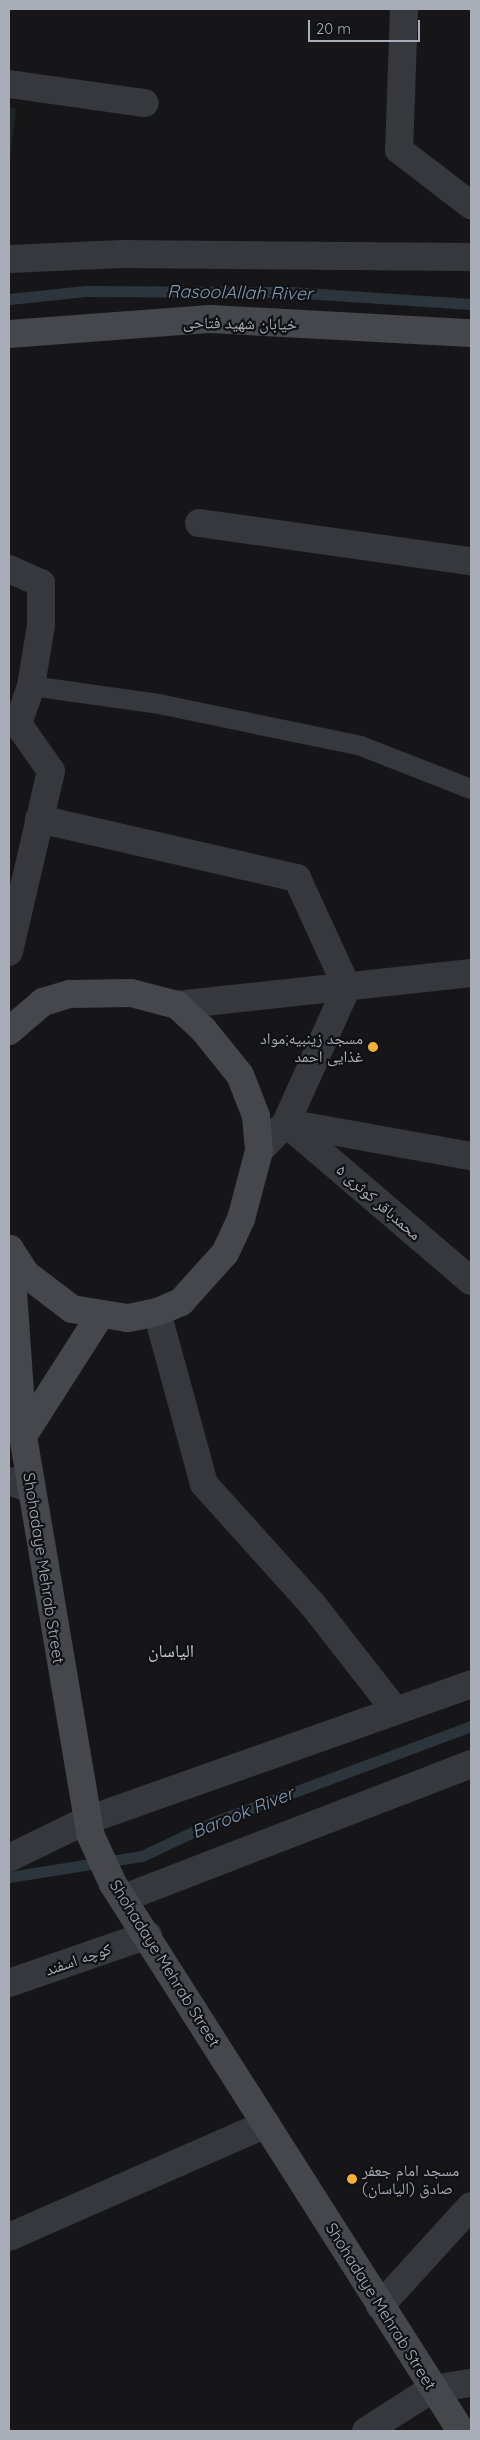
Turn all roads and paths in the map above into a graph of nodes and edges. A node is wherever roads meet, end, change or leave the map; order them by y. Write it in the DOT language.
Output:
graph roads {
  1 [pos="404,9"];
  2 [pos="9,84"];
  3 [pos="145,103"];
  4 [pos="471,205"];
  5 [pos="471,257"];
  6 [pos="9,259"];
  7 [pos="471,333"];
  8 [pos="9,334"];
  9 [pos="199,523"];
  10 [pos="471,561"];
  11 [pos="9,570"];
  12 [pos="31,686"];
  13 [pos="471,789"];
  14 [pos="39,818"];
  15 [pos="9,952"];
  16 [pos="471,973"];
  17 [pos="347,987"];
  18 [pos="9,1000"];
  19 [pos="43,1002"];
  20 [pos="176,1006"];
  21 [pos="9,1031"];
  22 [pos="286,1122"];
  23 [pos="259,1151"];
  24 [pos="471,1156"];
  25 [pos="10,1245"];
  26 [pos="471,1281"];
  27 [pos="157,1312"];
  28 [pos="99,1317"];
  29 [pos="12,1324"];
  30 [pos="23,1436"];
  31 [pos="20,1485"];
  32 [pos="471,1684"];
  33 [pos="395,1710"];
  34 [pos="471,1764"];
  35 [pos="87,1828"];
  36 [pos="9,1858"];
  37 [pos="118,1891"];
  38 [pos="148,1936"];
  39 [pos="9,1983"];
  40 [pos="266,2124"];
  41 [pos="471,2206"];
  42 [pos="10,2233"];
  43 [pos="380,2306"];
  44 [pos="471,2383"];
  45 [pos="432,2389"];
  46 [pos="366,2431"];
  47 [pos="461,2431"];
  1 -- 4 [label="street"];
  2 -- 3 [label="street"];
  5 -- 6 [label="street"];
  7 -- 8 [label="street, خیابان شهید فتاحی"];
  9 -- 10 [label="street"];
  11 -- 12 [label="street"];
  12 -- 13 [label="lane"];
  12 -- 14 [label="street"];
  14 -- 15 [label="street"];
  14 -- 17 [label="street"];
  16 -- 17 [label="street"];
  17 -- 20 [label="street"];
  17 -- 22 [label="street"];
  18 -- 19 [label="street"];
  19 -- 20 [label="street"];
  19 -- 21 [label="street"];
  20 -- 23 [label="street"];
  22 -- 23 [label="street"];
  22 -- 24 [label="street"];
  22 -- 26 [label="street, محمدباقر کوثری ۵"];
  23 -- 27 [label="street"];
  25 -- 28 [label="street"];
  25 -- 29 [label="street, Shohadaye Mehrab Street"];
  27 -- 28 [label="street"];
  27 -- 33 [label="street"];
  28 -- 30 [label="street"];
  29 -- 30 [label="street, Shohadaye Mehrab Street"];
  30 -- 31 [label="street, Shohadaye Mehrab Street"];
  31 -- 35 [label="street, Shohadaye Mehrab Street"];
  32 -- 33 [label="street"];
  33 -- 35 [label="street"];
  34 -- 37 [label="street"];
  35 -- 36 [label="street"];
  35 -- 37 [label="street, Shohadaye Mehrab Street"];
  37 -- 38 [label="street, Shohadaye Mehrab Street"];
  38 -- 39 [label="street, کوچه اسفند"];
  38 -- 40 [label="street, Shohadaye Mehrab Street"];
  40 -- 42 [label="street"];
  40 -- 43 [label="street, Shohadaye Mehrab Street"];
  41 -- 43 [label="street"];
  43 -- 45 [label="street, Shohadaye Mehrab Street"];
  44 -- 45 [label="street"];
  45 -- 46 [label="street"];
  45 -- 47 [label="street, Shohadaye Mehrab Street"];
}
